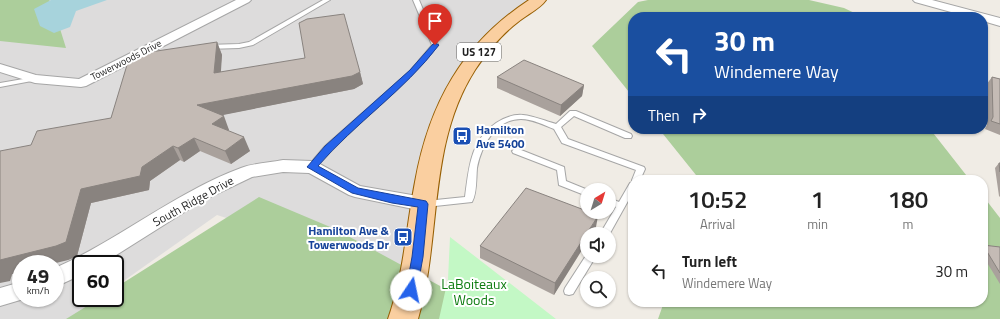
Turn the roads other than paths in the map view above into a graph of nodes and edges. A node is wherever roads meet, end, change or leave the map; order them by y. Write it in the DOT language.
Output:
graph roads {
  1 [pos="245,0"];
  2 [pos="327,0"];
  3 [pos="416,0"];
  4 [pos="539,0"];
  5 [pos="919,0"];
  6 [pos="964,12"];
  7 [pos="988,18"];
  8 [pos="1000,22"];
  9 [pos="201,48"];
  10 [pos="145,58"];
  11 [pos="124,62"];
  12 [pos="0,68"];
  13 [pos="35,79"];
  14 [pos="0,85"];
  15 [pos="557,127"];
  16 [pos="628,136"];
  17 [pos="516,151"];
  18 [pos="312,167"];
  19 [pos="638,175"];
  20 [pos="580,190"];
  21 [pos="628,195"];
  22 [pos="423,204"];
  23 [pos="616,204"];
  24 [pos="622,206"];
  25 [pos="609,227"];
  26 [pos="100,255"];
  27 [pos="587,263"];
  28 [pos="569,291"];
  29 [pos="12,293"];
  30 [pos="0,296"];
  31 [pos="403,319"];
  1 -- 11 [label="street, Towerwoods Drive"];
  2 -- 9 [label="lane"];
  3 -- 18 [label="lane"];
  4 -- 22 [label="main road, US 127"];
  5 -- 6 [label="street"];
  7 -- 8 [label="street"];
  10 -- 11 [label="lane"];
  11 -- 13 [label="street, Towerwoods Drive"];
  12 -- 13 [label="street, Towerwoods Drive"];
  13 -- 14 [label="lane"];
  15 -- 16 [label="lane"];
  15 -- 19 [label="lane"];
  15 -- 22 [label="lane"];
  17 -- 20 [label="lane"];
  18 -- 22 [label="street"];
  18 -- 26 [label="street, South Ridge Drive"];
  21 -- 24 [label="lane"];
  22 -- 31 [label="main road, US 127"];
  23 -- 24 [label="lane"];
  24 -- 25 [label="lane"];
  27 -- 28 [label="lane"];
  29 -- 30 [label="street"];
}
